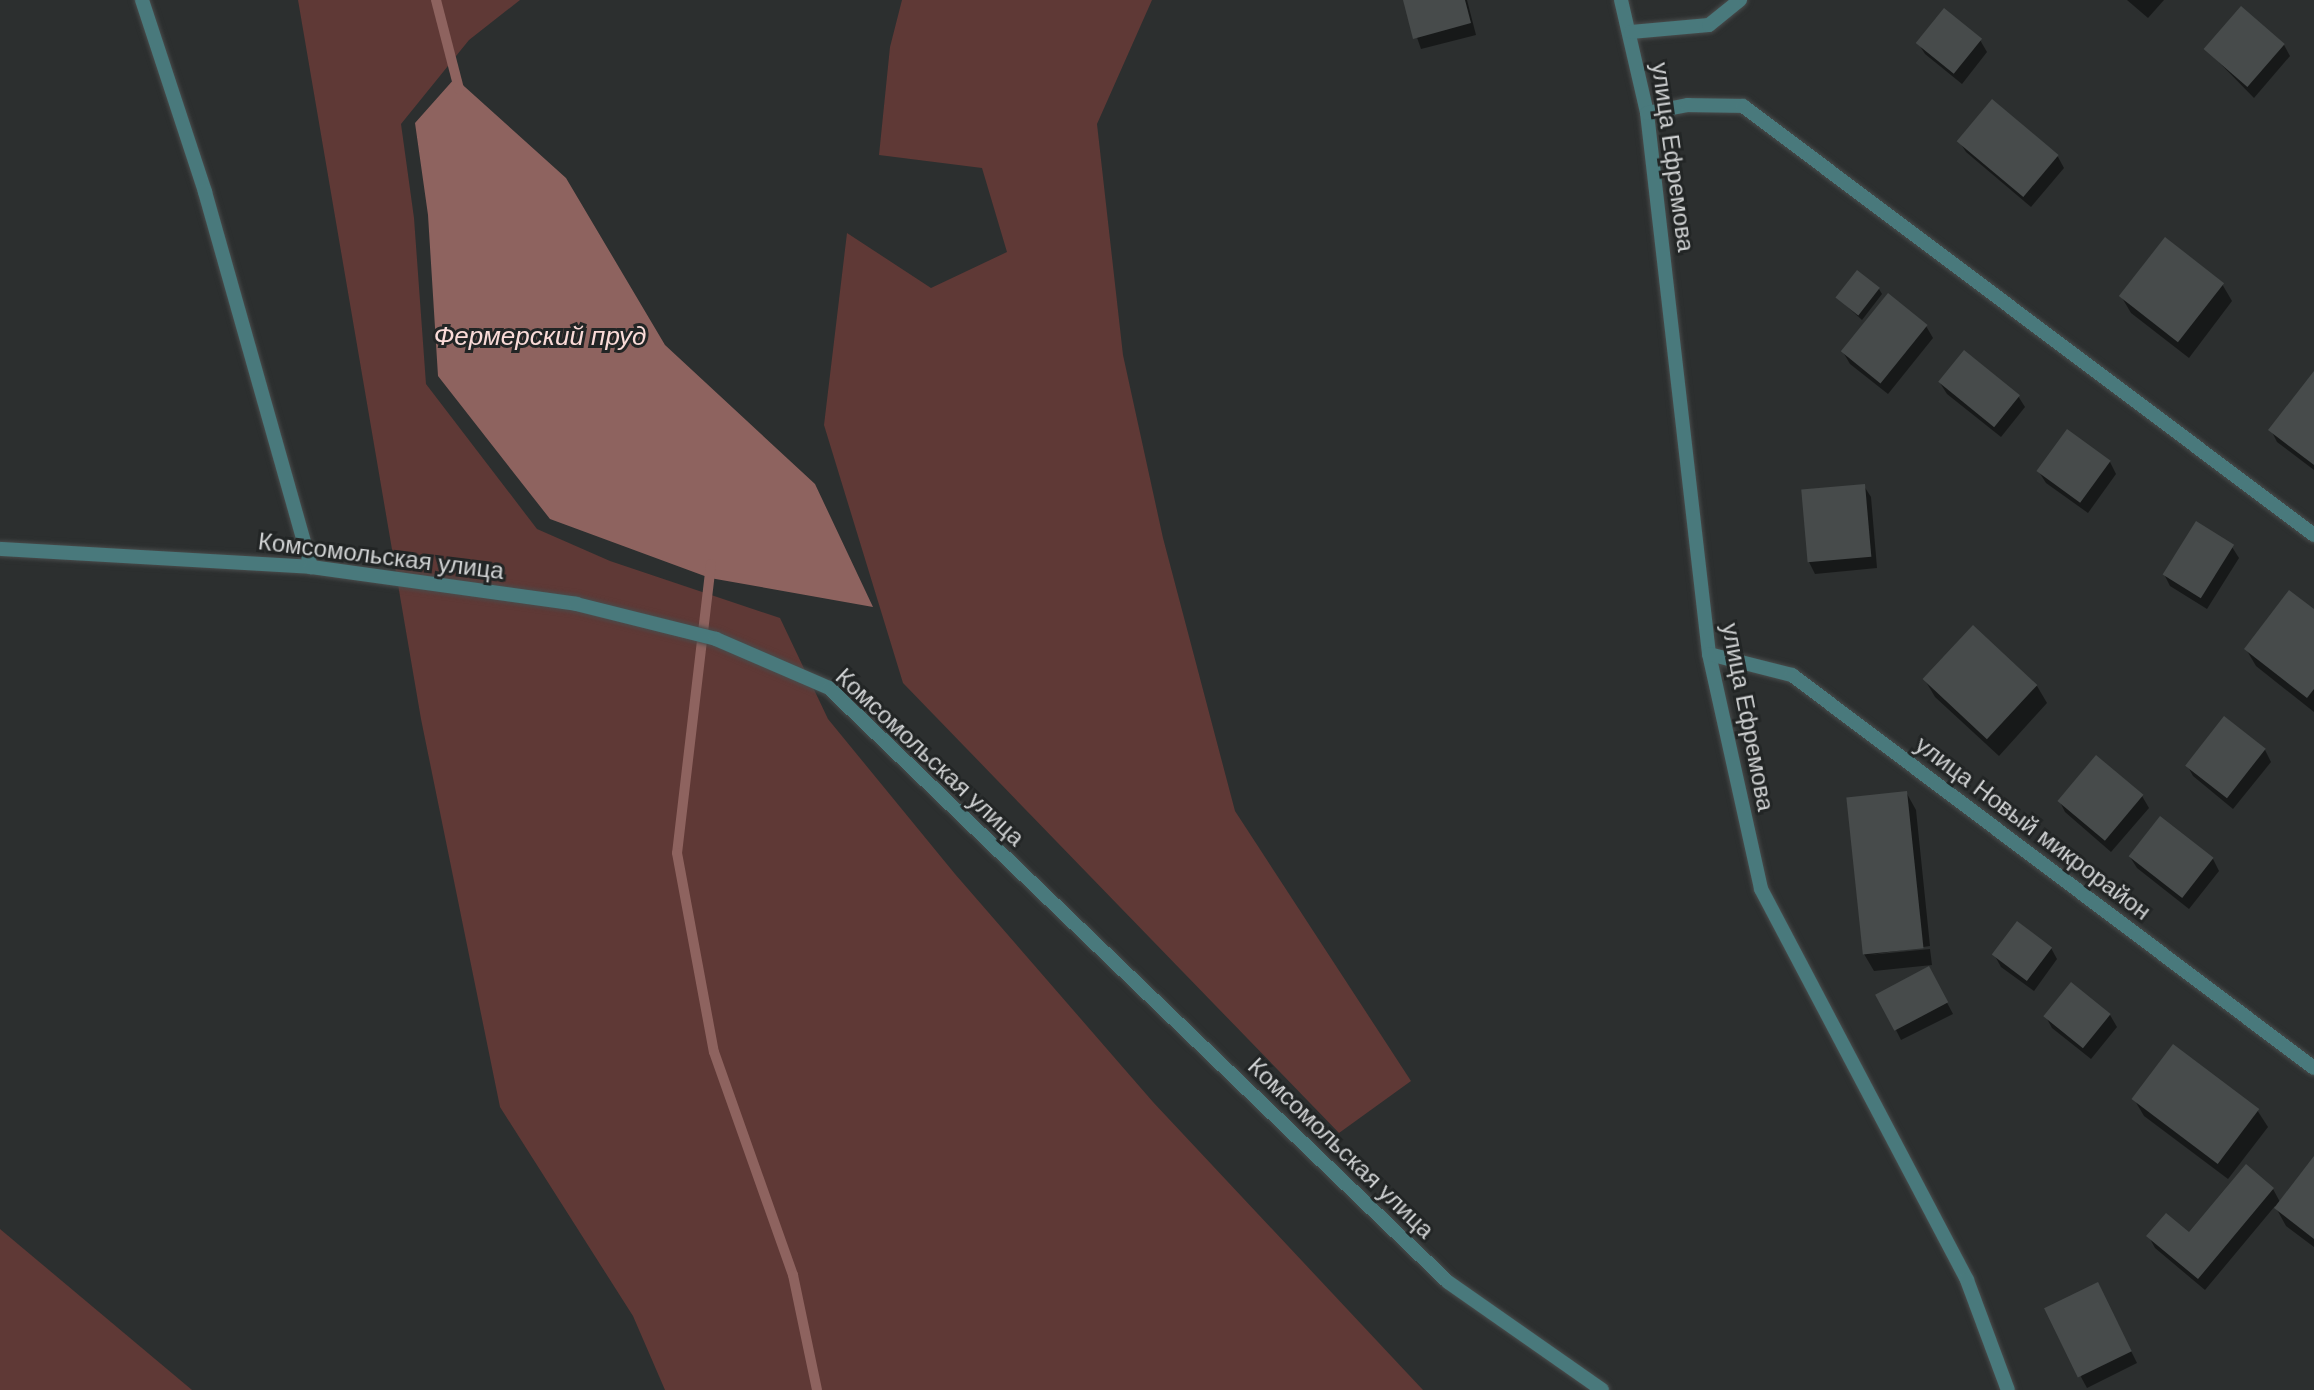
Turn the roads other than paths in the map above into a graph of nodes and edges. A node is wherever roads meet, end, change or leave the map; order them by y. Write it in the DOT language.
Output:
graph roads {
  1 [pos="142,0"];
  2 [pos="1621,0"];
  3 [pos="1740,0"];
  4 [pos="1631,32"];
  5 [pos="1647,113"];
  6 [pos="2314,535"];
  7 [pos="0,549"];
  8 [pos="311,567"];
  9 [pos="1709,654"];
  10 [pos="2314,1068"];
  11 [pos="1602,1390"];
  12 [pos="2008,1390"];
  1 -- 8 [label="street"];
  2 -- 4 [label="street, улица Ефремова"];
  3 -- 4 [label="street"];
  4 -- 5 [label="street, улица Ефремова"];
  5 -- 6 [label="street"];
  5 -- 9 [label="street, улица Ефремова"];
  7 -- 8 [label="street, Комсомольская улица"];
  8 -- 11 [label="street, Комсомольская улица"];
  9 -- 10 [label="street, улица Новый микрорайон"];
  9 -- 12 [label="street, улица Ефремова"];
}
